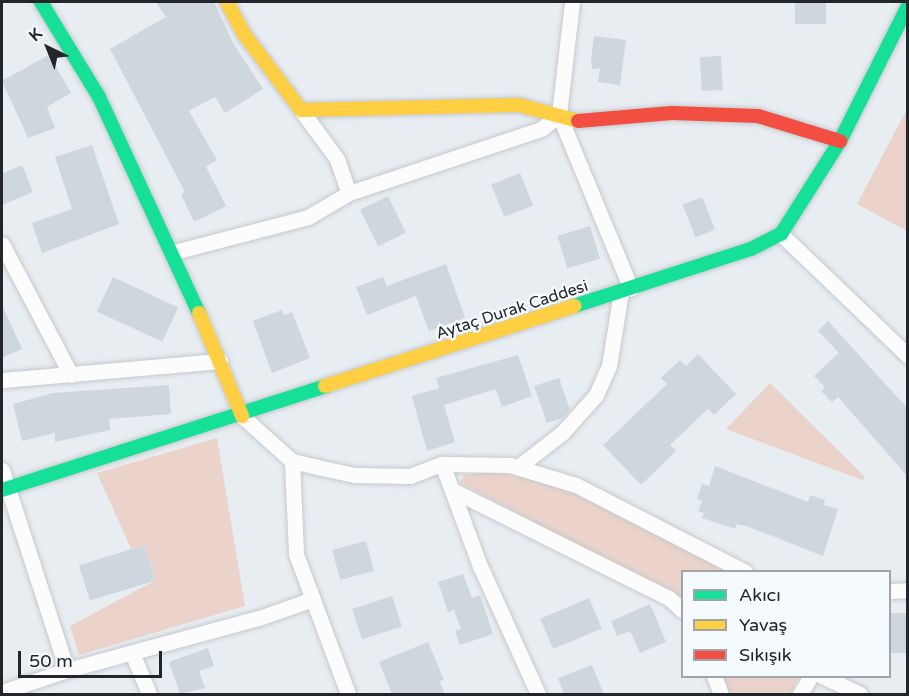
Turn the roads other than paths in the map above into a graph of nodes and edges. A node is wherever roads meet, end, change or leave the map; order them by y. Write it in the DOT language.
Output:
graph roads {
  1 [pos="40,2"];
  2 [pos="226,2"];
  3 [pos="572,2"];
  4 [pos="908,6"];
  5 [pos="301,110"];
  6 [pos="559,115"];
  7 [pos="840,141"];
  8 [pos="349,193"];
  9 [pos="781,234"];
  10 [pos="2,244"];
  11 [pos="174,252"];
  12 [pos="626,290"];
  13 [pos="908,356"];
  14 [pos="220,361"];
  15 [pos="71,375"];
  16 [pos="2,380"];
  17 [pos="242,416"];
  18 [pos="292,461"];
  19 [pos="442,464"];
  20 [pos="518,467"];
  21 [pos="2,470"];
  22 [pos="5,489"];
  23 [pos="452,490"];
  24 [pos="742,570"];
  25 [pos="908,590"];
  26 [pos="891,591"];
  27 [pos="313,599"];
  28 [pos="681,609"];
  29 [pos="133,655"];
  30 [pos="67,670"];
  31 [pos="715,678"];
  32 [pos="810,678"];
  33 [pos="826,678"];
  34 [pos="42,687"];
  35 [pos="2,692"];
  36 [pos="149,694"];
  37 [pos="348,694"];
  38 [pos="538,694"];
  39 [pos="721,694"];
  40 [pos="800,694"];
  41 [pos="860,694"];
  1 -- 11 [label="street"];
  2 -- 5 [label="street"];
  3 -- 6 [label="street"];
  4 -- 7 [label="street"];
  5 -- 6 [label="street"];
  5 -- 8 [label="street"];
  6 -- 7 [label="street"];
  6 -- 8 [label="street"];
  6 -- 12 [label="street"];
  7 -- 9 [label="street"];
  8 -- 11 [label="street"];
  9 -- 12 [label="street, Aytaç Durak Caddesi"];
  9 -- 13 [label="street"];
  10 -- 15 [label="street"];
  11 -- 14 [label="street"];
  12 -- 17 [label="street, Aytaç Durak Caddesi"];
  12 -- 20 [label="street"];
  14 -- 15 [label="street"];
  14 -- 17 [label="street"];
  15 -- 16 [label="street"];
  17 -- 18 [label="street"];
  17 -- 22 [label="street, Aytaç Durak Caddesi"];
  18 -- 19 [label="street"];
  18 -- 27 [label="street"];
  19 -- 20 [label="street"];
  19 -- 23 [label="street"];
  20 -- 24 [label="street"];
  21 -- 22 [label="street"];
  22 -- 30 [label="street"];
  23 -- 28 [label="street"];
  23 -- 38 [label="street"];
  25 -- 26 [label="street"];
  27 -- 29 [label="street"];
  27 -- 37 [label="street"];
  29 -- 30 [label="street"];
  29 -- 36 [label="street"];
  30 -- 34 [label="street"];
  31 -- 39 [label="street"];
  32 -- 40 [label="street"];
  33 -- 41 [label="street"];
  34 -- 35 [label="street"];
}
